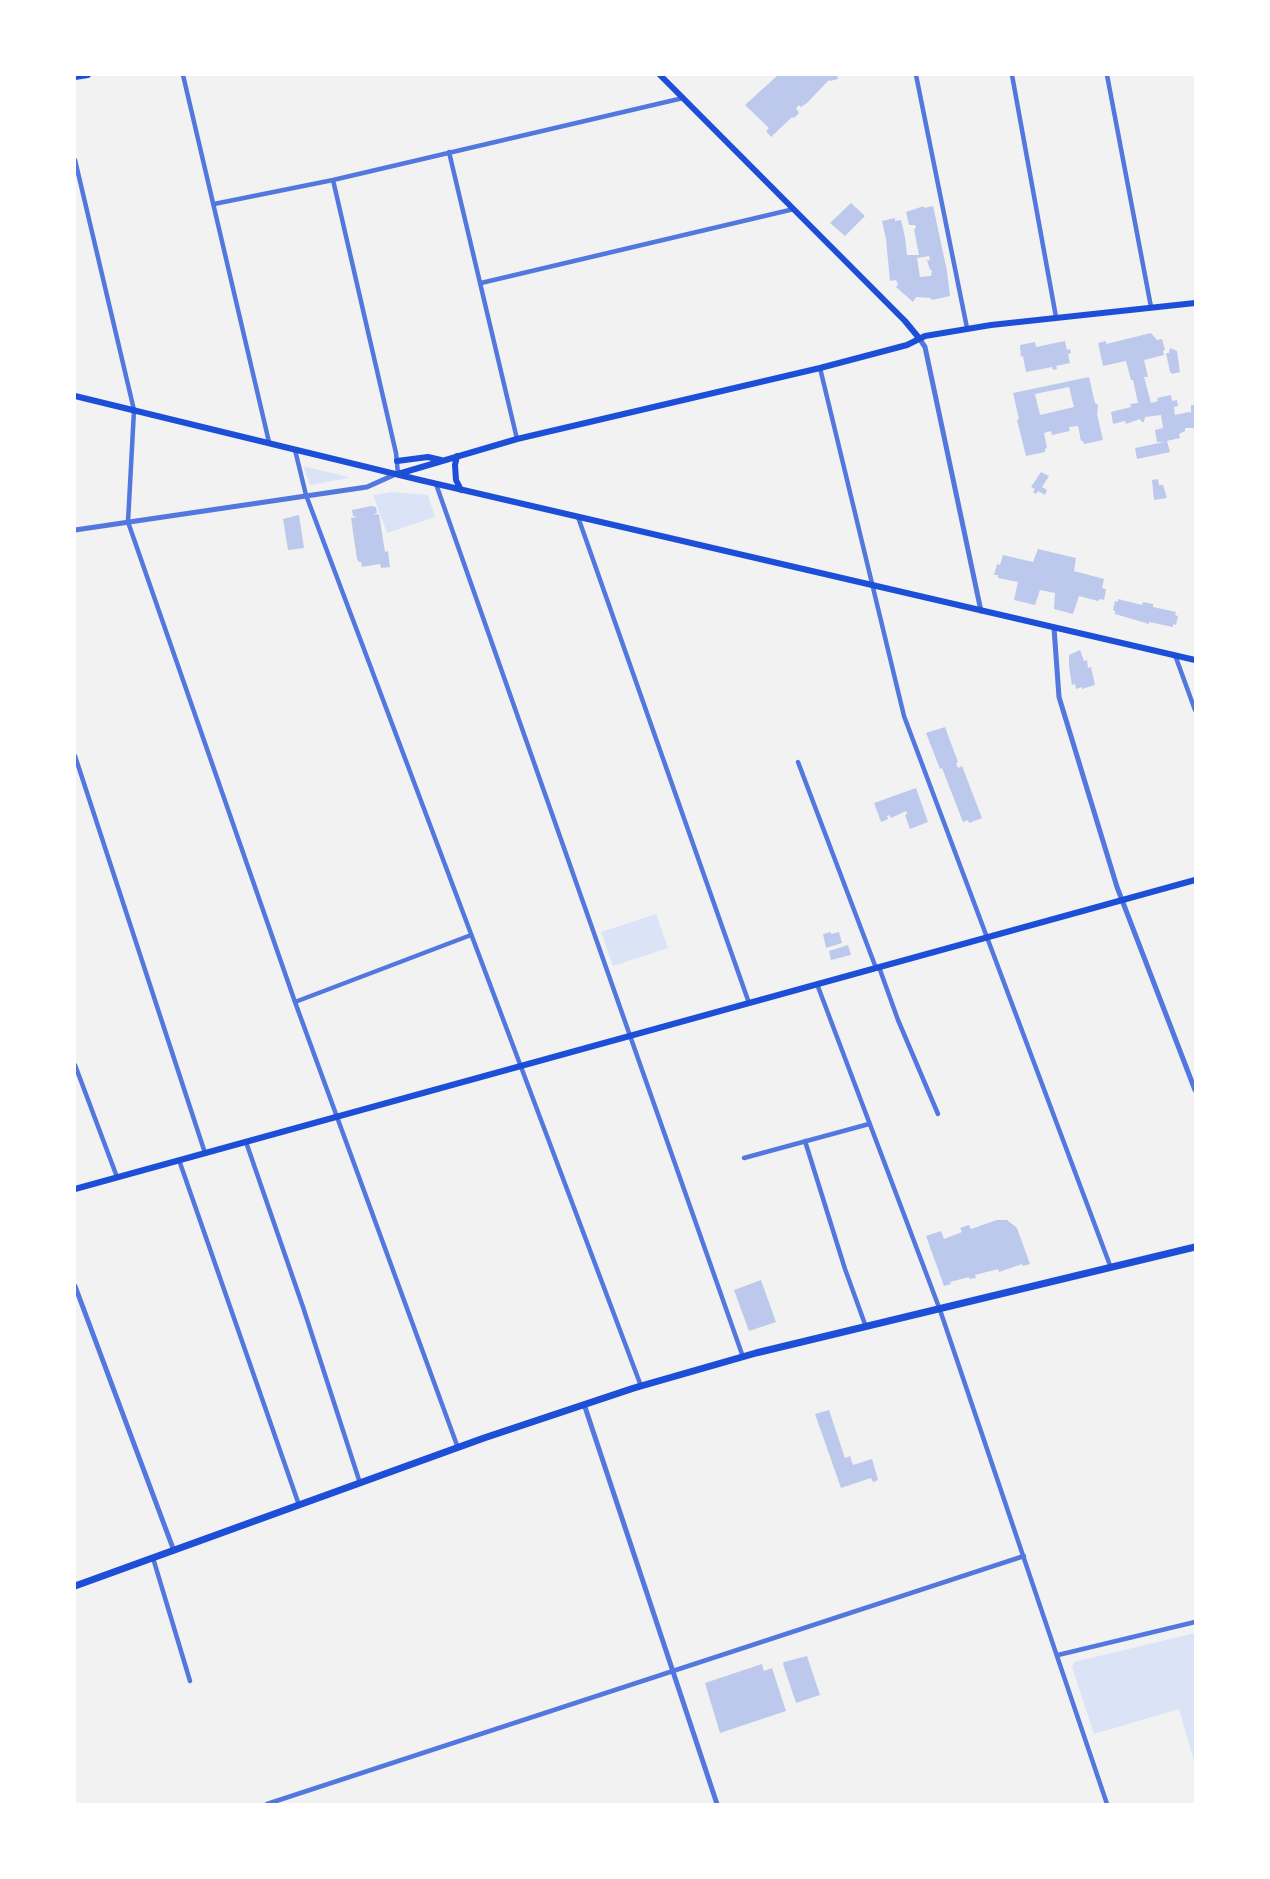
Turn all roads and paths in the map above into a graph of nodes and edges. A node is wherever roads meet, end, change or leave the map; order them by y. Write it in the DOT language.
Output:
graph roads {
  1 [pos="88,75"];
  2 [pos="183,75"];
  3 [pos="660,75"];
  4 [pos="916,75"];
  5 [pos="1012,75"];
  6 [pos="1107,75"];
  7 [pos="75,77"];
  8 [pos="683,98"];
  9 [pos="449,152"];
  10 [pos="75,160"];
  11 [pos="333,180"];
  12 [pos="214,204"];
  13 [pos="794,209"];
  14 [pos="481,283"];
  15 [pos="1195,303"];
  16 [pos="1151,307"];
  17 [pos="1056,317"];
  18 [pos="967,328"];
  19 [pos="919,339"];
  20 [pos="820,368"];
  21 [pos="75,396"];
  22 [pos="134,410"];
  23 [pos="518,440"];
  24 [pos="269,442"];
  25 [pos="295,450"];
  26 [pos="457,456"];
  27 [pos="441,460"];
  28 [pos="397,461"];
  29 [pos="398,474"];
  30 [pos="436,484"];
  31 [pos="461,490"];
  32 [pos="306,495"];
  33 [pos="578,517"];
  34 [pos="128,522"];
  35 [pos="75,530"];
  36 [pos="872,586"];
  37 [pos="981,611"];
  38 [pos="1054,628"];
  39 [pos="1175,655"];
  40 [pos="1195,660"];
  41 [pos="1195,710"];
  42 [pos="75,756"];
  43 [pos="798,762"];
  44 [pos="1195,880"];
  45 [pos="1121,900"];
  46 [pos="471,935"];
  47 [pos="986,938"];
  48 [pos="877,967"];
  49 [pos="817,984"];
  50 [pos="295,1002"];
  51 [pos="749,1003"];
  52 [pos="630,1036"];
  53 [pos="75,1065"];
  54 [pos="520,1066"];
  55 [pos="1195,1090"];
  56 [pos="938,1114"];
  57 [pos="337,1116"];
  58 [pos="869,1124"];
  59 [pos="805,1141"];
  60 [pos="246,1142"];
  61 [pos="205,1153"];
  62 [pos="744,1158"];
  63 [pos="179,1160"];
  64 [pos="117,1177"];
  65 [pos="75,1189"];
  66 [pos="1195,1247"];
  67 [pos="1111,1268"];
  68 [pos="75,1286"];
  69 [pos="940,1310"];
  70 [pos="866,1327"];
  71 [pos="743,1357"];
  72 [pos="642,1386"];
  73 [pos="584,1404"];
  74 [pos="458,1448"];
  75 [pos="360,1483"];
  76 [pos="299,1505"];
  77 [pos="174,1551"];
  78 [pos="1024,1556"];
  79 [pos="153,1558"];
  80 [pos="75,1586"];
  81 [pos="1195,1622"];
  82 [pos="1058,1655"];
  83 [pos="673,1670"];
  84 [pos="190,1681"];
  85 [pos="267,1804"];
  86 [pos="717,1804"];
  87 [pos="1107,1804"];
  1 -- 7 [label="main road"];
  2 -- 12 [label="street"];
  3 -- 8 [label="main road"];
  4 -- 18 [label="street"];
  5 -- 17 [label="street"];
  6 -- 16 [label="street"];
  8 -- 9 [label="street"];
  8 -- 13 [label="main road"];
  9 -- 11 [label="street"];
  9 -- 14 [label="street"];
  10 -- 22 [label="street"];
  11 -- 12 [label="street"];
  11 -- 28 [label="street"];
  12 -- 24 [label="street"];
  13 -- 14 [label="street"];
  13 -- 19 [label="main road"];
  14 -- 23 [label="street"];
  15 -- 16 [label="main road"];
  16 -- 17 [label="main road"];
  17 -- 18 [label="main road"];
  18 -- 19 [label="main road"];
  19 -- 20 [label="main road"];
  19 -- 37 [label="street"];
  20 -- 23 [label="main road"];
  20 -- 36 [label="street"];
  21 -- 22 [label="main road"];
  22 -- 24 [label="main road"];
  22 -- 34 [label="street"];
  23 -- 26 [label="main road"];
  24 -- 25 [label="main road"];
  25 -- 29 [label="main road"];
  25 -- 32 [label="street"];
  26 -- 27 [label="main road"];
  26 -- 31 [label="main road"];
  27 -- 28 [label="main road"];
  27 -- 29 [label="main road"];
  28 -- 29 [label="street"];
  29 -- 30 [label="main road"];
  29 -- 32 [label="street"];
  30 -- 31 [label="main road"];
  30 -- 52 [label="street"];
  31 -- 33 [label="main road"];
  32 -- 34 [label="street"];
  32 -- 46 [label="street"];
  33 -- 36 [label="main road"];
  33 -- 51 [label="street"];
  34 -- 35 [label="street"];
  34 -- 50 [label="street"];
  36 -- 37 [label="main road"];
  36 -- 47 [label="street"];
  37 -- 38 [label="main road"];
  38 -- 39 [label="main road"];
  38 -- 45 [label="street"];
  39 -- 40 [label="main road"];
  39 -- 41 [label="street"];
  42 -- 61 [label="street"];
  43 -- 48 [label="street"];
  44 -- 45 [label="main road"];
  45 -- 47 [label="main road"];
  45 -- 55 [label="street"];
  46 -- 50 [label="street"];
  46 -- 54 [label="street"];
  47 -- 48 [label="main road"];
  47 -- 67 [label="street"];
  48 -- 49 [label="main road"];
  48 -- 56 [label="street"];
  49 -- 51 [label="main road"];
  49 -- 58 [label="street"];
  50 -- 57 [label="street"];
  51 -- 52 [label="main road"];
  52 -- 54 [label="main road"];
  52 -- 71 [label="street"];
  53 -- 64 [label="street"];
  54 -- 57 [label="main road"];
  54 -- 72 [label="street"];
  57 -- 60 [label="main road"];
  57 -- 74 [label="street"];
  58 -- 59 [label="street"];
  58 -- 69 [label="street"];
  59 -- 62 [label="street"];
  59 -- 70 [label="street"];
  60 -- 61 [label="main road"];
  60 -- 75 [label="street"];
  61 -- 63 [label="main road"];
  63 -- 64 [label="main road"];
  63 -- 76 [label="street"];
  64 -- 65 [label="main road"];
  66 -- 67 [label="main road"];
  67 -- 69 [label="main road"];
  68 -- 77 [label="street"];
  69 -- 70 [label="main road"];
  69 -- 78 [label="street"];
  70 -- 71 [label="main road"];
  71 -- 72 [label="main road"];
  72 -- 73 [label="main road"];
  73 -- 74 [label="main road"];
  73 -- 83 [label="street"];
  74 -- 75 [label="main road"];
  75 -- 76 [label="main road"];
  76 -- 77 [label="main road"];
  77 -- 79 [label="main road"];
  78 -- 82 [label="street"];
  78 -- 83 [label="street"];
  79 -- 80 [label="main road"];
  79 -- 84 [label="street"];
  81 -- 82 [label="street"];
  82 -- 87 [label="street"];
  83 -- 85 [label="street"];
  83 -- 86 [label="street"];
}
